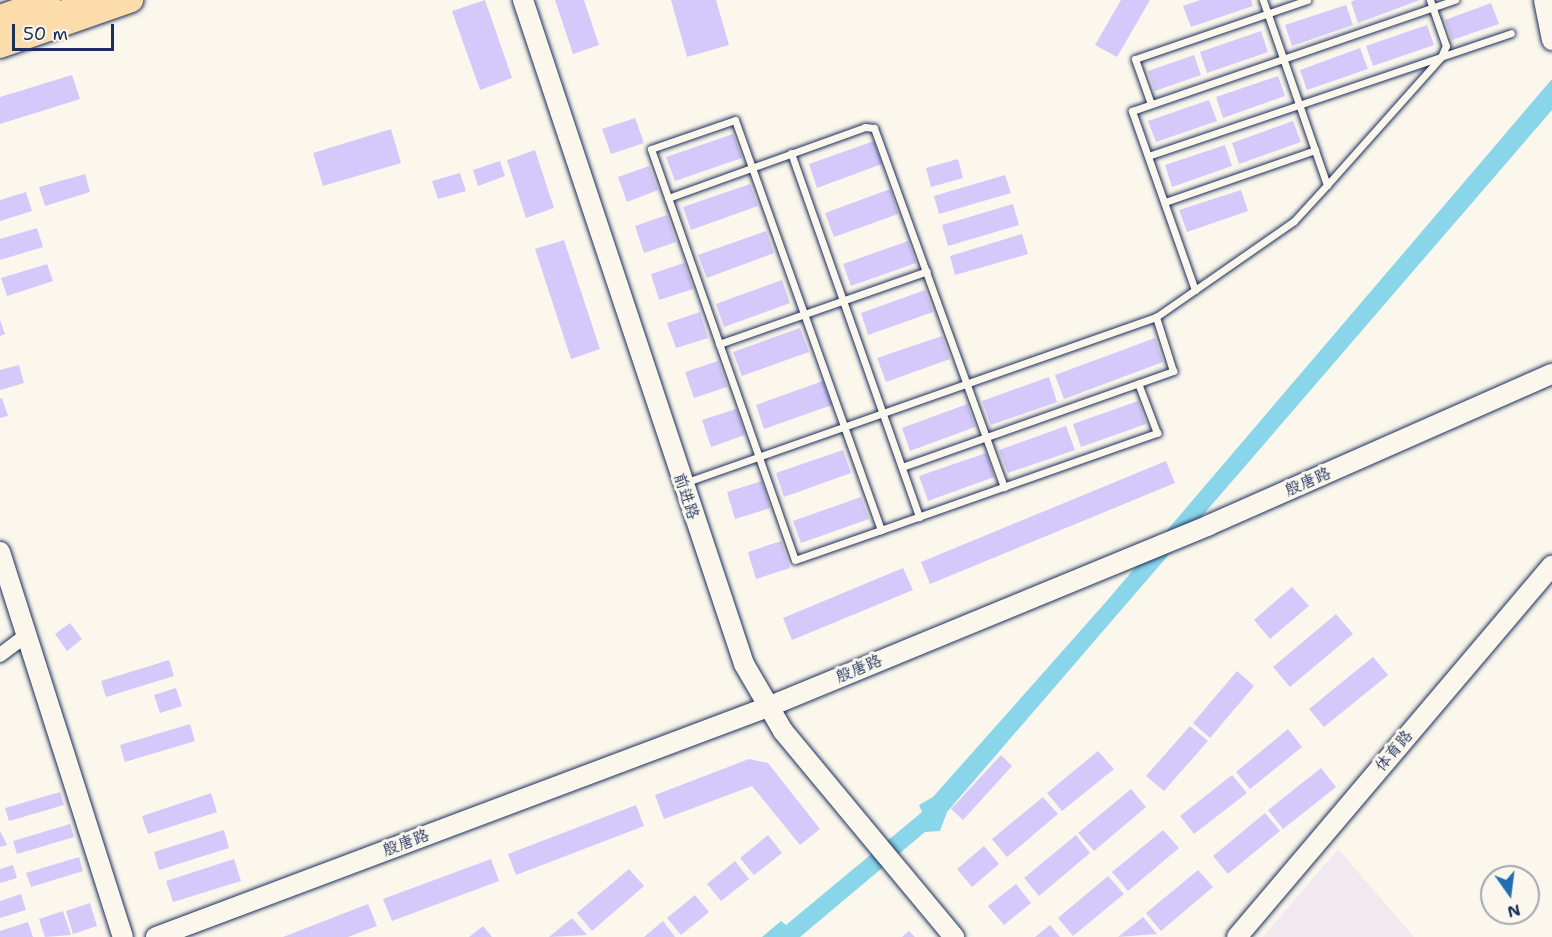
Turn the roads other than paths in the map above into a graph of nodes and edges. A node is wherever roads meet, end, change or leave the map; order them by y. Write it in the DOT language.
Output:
graph roads {
  1 [pos="48,0"];
  2 [pos="92,0"];
  3 [pos="131,0"];
  4 [pos="523,0"];
  5 [pos="1263,0"];
  6 [pos="1307,0"];
  7 [pos="1455,0"];
  8 [pos="1544,0"];
  9 [pos="1432,4"];
  10 [pos="1268,13"];
  11 [pos="0,17"];
  12 [pos="0,33"];
  13 [pos="1511,33"];
  14 [pos="1552,40"];
  15 [pos="0,46"];
  16 [pos="1441,57"];
  17 [pos="1284,59"];
  18 [pos="1151,104"];
  19 [pos="1299,104"];
  20 [pos="1315,150"];
  21 [pos="791,153"];
  22 [pos="1148,156"];
  23 [pos="752,167"];
  24 [pos="1327,185"];
  25 [pos="668,198"];
  26 [pos="1165,202"];
  27 [pos="927,271"];
  28 [pos="1195,290"];
  29 [pos="843,301"];
  30 [pos="804,314"];
  31 [pos="1156,317"];
  32 [pos="719,344"];
  33 [pos="1552,374"];
  34 [pos="1138,383"];
  35 [pos="966,384"];
  36 [pos="883,413"];
  37 [pos="844,427"];
  38 [pos="986,437"];
  39 [pos="758,457"];
  40 [pos="902,467"];
  41 [pos="681,484"];
  42 [pos="1004,487"];
  43 [pos="919,517"];
  44 [pos="880,530"];
  45 [pos="0,552"];
  46 [pos="1552,566"];
  47 [pos="25,636"];
  48 [pos="0,655"];
  49 [pos="768,707"];
  50 [pos="123,937"];
  51 [pos="156,937"];
  52 [pos="954,937"];
  53 [pos="1237,937"];
  1 -- 11 [label="highway"];
  2 -- 12 [label="main road"];
  3 -- 15 [label="highway"];
  4 -- 41 [label="street, 前进路"];
  5 -- 10 [label="lane"];
  6 -- 10 [label="lane"];
  7 -- 9 [label="lane"];
  8 -- 14 [label="street"];
  9 -- 16 [label="lane"];
  9 -- 17 [label="lane"];
  10 -- 17 [label="lane"];
  10 -- 18 [label="lane"];
  13 -- 16 [label="lane"];
  16 -- 19 [label="lane"];
  16 -- 24 [label="lane"];
  17 -- 18 [label="lane"];
  17 -- 19 [label="lane"];
  18 -- 22 [label="lane"];
  19 -- 20 [label="lane"];
  19 -- 22 [label="lane"];
  20 -- 24 [label="lane"];
  20 -- 26 [label="lane"];
  21 -- 23 [label="lane"];
  21 -- 27 [label="lane"];
  21 -- 29 [label="lane"];
  22 -- 26 [label="lane"];
  23 -- 25 [label="lane"];
  23 -- 25 [label="lane"];
  23 -- 30 [label="lane"];
  24 -- 28 [label="lane"];
  25 -- 32 [label="lane"];
  26 -- 28 [label="lane"];
  27 -- 29 [label="lane"];
  27 -- 35 [label="lane"];
  28 -- 31 [label="lane"];
  29 -- 30 [label="lane"];
  29 -- 36 [label="lane"];
  30 -- 32 [label="lane"];
  30 -- 37 [label="lane"];
  31 -- 34 [label="lane"];
  31 -- 35 [label="lane"];
  32 -- 39 [label="lane"];
  33 -- 49 [label="street, 殷唐路"];
  34 -- 38 [label="lane"];
  34 -- 42 [label="lane"];
  35 -- 36 [label="lane"];
  35 -- 38 [label="lane"];
  36 -- 37 [label="lane"];
  36 -- 40 [label="lane"];
  37 -- 39 [label="lane"];
  37 -- 44 [label="lane"];
  38 -- 40 [label="lane"];
  38 -- 42 [label="lane"];
  39 -- 41 [label="lane"];
  39 -- 44 [label="lane"];
  40 -- 43 [label="lane"];
  41 -- 49 [label="street, 前进路"];
  42 -- 43 [label="lane"];
  43 -- 44 [label="lane"];
  45 -- 47 [label="street"];
  46 -- 53 [label="street, 体育路"];
  47 -- 48 [label="street"];
  47 -- 50 [label="street"];
  49 -- 51 [label="street, 殷唐路"];
  49 -- 52 [label="street, 前进路"];
}
